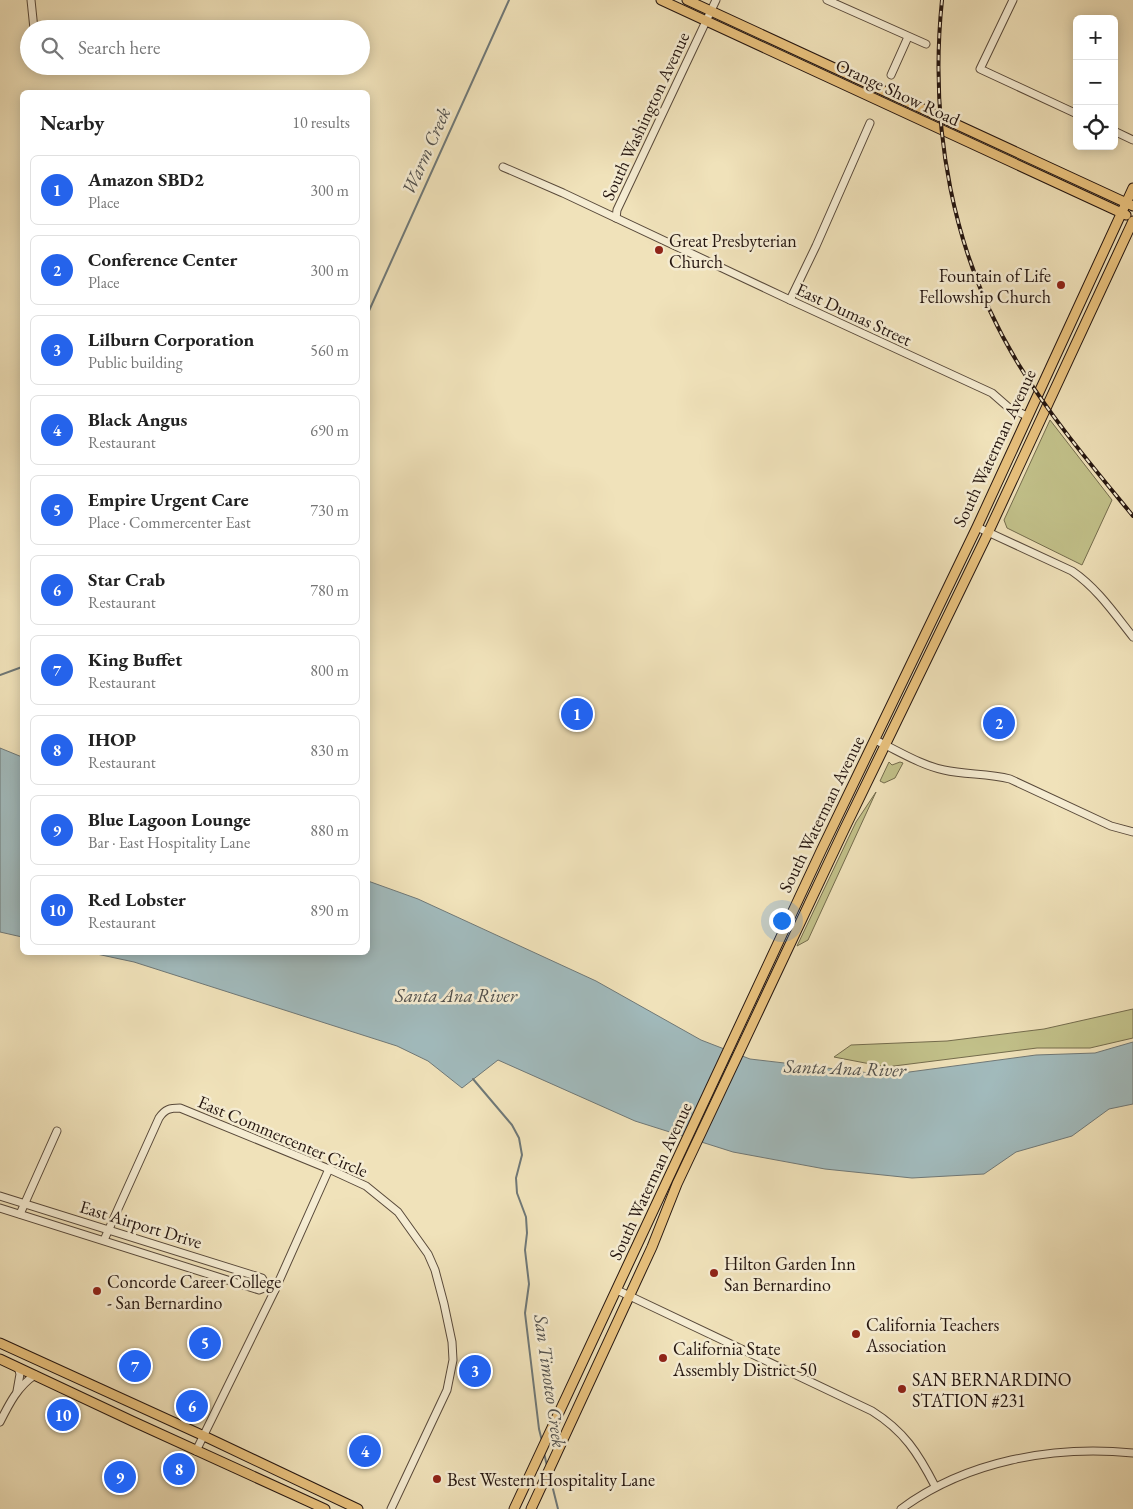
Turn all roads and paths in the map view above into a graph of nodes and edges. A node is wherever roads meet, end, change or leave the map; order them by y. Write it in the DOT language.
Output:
graph roads {
  1 [pos="31,0"];
  2 [pos="661,0"];
  3 [pos="687,0"];
  4 [pos="716,0"];
  5 [pos="827,0"];
  6 [pos="1013,0"];
  7 [pos="711,11"];
  8 [pos="33,20"];
  9 [pos="706,21"];
  10 [pos="908,37"];
  11 [pos="926,44"];
  12 [pos="891,75"];
  13 [pos="1073,112"];
  14 [pos="870,124"];
  15 [pos="1118,133"];
  16 [pos="1133,140"];
  17 [pos="503,167"];
  18 [pos="1133,188"];
  19 [pos="1129,204"];
  20 [pos="1122,213"];
  21 [pos="616,218"];
  22 [pos="1133,220"];
  23 [pos="790,300"];
  24 [pos="1027,416"];
  25 [pos="977,527"];
  26 [pos="988,533"];
  27 [pos="1133,637"];
  28 [pos="875,740"];
  29 [pos="886,745"];
  30 [pos="1133,832"];
  31 [pos="57,1131"];
  32 [pos="329,1169"];
  33 [pos="0,1196"];
  34 [pos="25,1204"];
  35 [pos="0,1208"];
  36 [pos="20,1214"];
  37 [pos="109,1230"];
  38 [pos="104,1240"];
  39 [pos="271,1289"];
  40 [pos="617,1290"];
  41 [pos="629,1296"];
  42 [pos="0,1343"];
  43 [pos="0,1359"];
  44 [pos="18,1367"];
  45 [pos="35,1375"];
  46 [pos="16,1393"];
  47 [pos="0,1422"];
  48 [pos="204,1436"];
  49 [pos="196,1451"];
  50 [pos="1133,1452"];
  51 [pos="935,1486"];
  52 [pos="325,1509"];
  53 [pos="358,1509"];
  54 [pos="391,1509"];
  55 [pos="514,1509"];
  56 [pos="531,1509"];
  57 [pos="901,1509"];
  1 -- 8 [label="street"];
  2 -- 9 [label="main road, Orange Show Road"];
  3 -- 7 [label="main road, Orange Show Road"];
  4 -- 7 [label="street, South Washington Avenue"];
  5 -- 10 [label="street"];
  6 -- 13 [label="street"];
  7 -- 9 [label="street, South Washington Avenue"];
  7 -- 19 [label="main road, Orange Show Road"];
  9 -- 20 [label="main road, Orange Show Road"];
  9 -- 21 [label="street, South Washington Avenue"];
  10 -- 11 [label="street"];
  10 -- 12 [label="street"];
  14 -- 23 [label="street"];
  15 -- 16 [label="street"];
  17 -- 21 [label="street, East Dumas Street"];
  18 -- 19 [label="main road, South Waterman Avenue"];
  19 -- 20 [label="main road, South Waterman Avenue"];
  20 -- 22 [label="main road, Orange Show Road"];
  20 -- 24 [label="main road, South Waterman Avenue"];
  21 -- 23 [label="street, East Dumas Street"];
  22 -- 26 [label="main road, South Waterman Avenue"];
  23 -- 24 [label="street, East Dumas Street"];
  24 -- 25 [label="main road, South Waterman Avenue"];
  25 -- 26 [label="street"];
  25 -- 28 [label="main road, South Waterman Avenue"];
  26 -- 27 [label="street"];
  26 -- 29 [label="main road, South Waterman Avenue"];
  28 -- 29 [label="street"];
  28 -- 40 [label="main road, South Waterman Avenue"];
  29 -- 30 [label="street"];
  29 -- 41 [label="main road, South Waterman Avenue"];
  31 -- 34 [label="street"];
  32 -- 37 [label="street, East Commercenter Circle"];
  32 -- 39 [label="street"];
  32 -- 54 [label="street, East Commercenter Circle"];
  33 -- 34 [label="street, East Airport Drive"];
  34 -- 36 [label="street"];
  34 -- 37 [label="street, East Airport Drive"];
  35 -- 36 [label="street, East Airport Drive"];
  36 -- 38 [label="street, East Airport Drive"];
  37 -- 38 [label="street"];
  37 -- 39 [label="street, East Airport Drive"];
  38 -- 39 [label="street, East Airport Drive"];
  39 -- 48 [label="street"];
  40 -- 41 [label="street"];
  40 -- 55 [label="main road, South Waterman Avenue"];
  41 -- 51 [label="street"];
  41 -- 56 [label="main road, South Waterman Avenue"];
  42 -- 48 [label="main road"];
  43 -- 44 [label="main road"];
  44 -- 45 [label="main road"];
  44 -- 46 [label="street"];
  45 -- 46 [label="street"];
  45 -- 49 [label="main road"];
  46 -- 47 [label="street"];
  48 -- 49 [label="street"];
  48 -- 53 [label="main road"];
  49 -- 52 [label="main road"];
  50 -- 51 [label="street"];
  51 -- 57 [label="street"];
}
